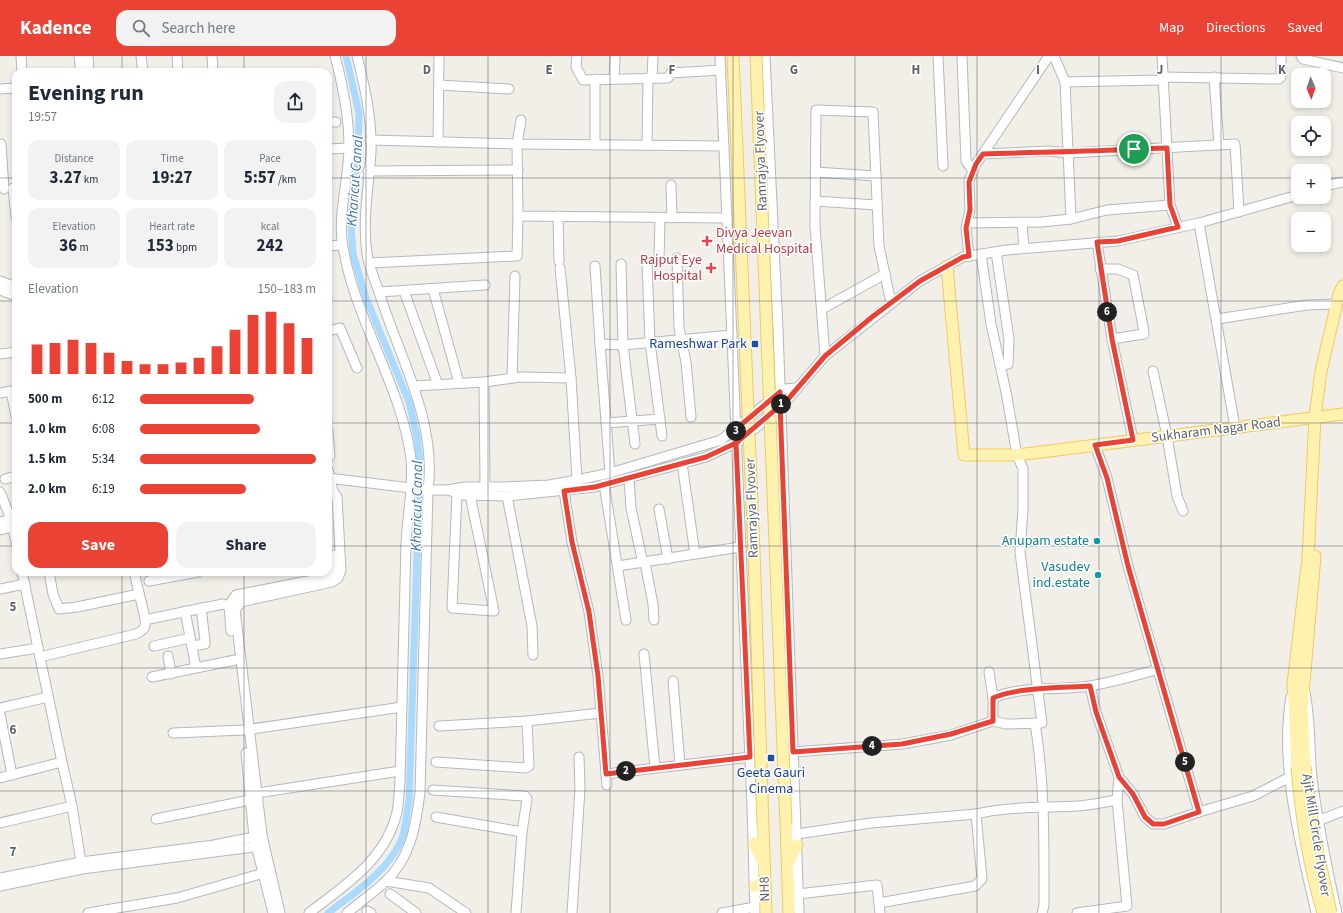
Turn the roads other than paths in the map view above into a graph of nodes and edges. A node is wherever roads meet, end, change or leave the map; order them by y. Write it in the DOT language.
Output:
graph roads {
  1 [pos="21,56"];
  2 [pos="79,56"];
  3 [pos="88,56"];
  4 [pos="141,56"];
  5 [pos="177,56"];
  6 [pos="212,56"];
  7 [pos="335,56"];
  8 [pos="357,56"];
  9 [pos="439,56"];
  10 [pos="577,56"];
  11 [pos="615,56"];
  12 [pos="653,56"];
  13 [pos="720,56"];
  14 [pos="733,56"];
  15 [pos="756,56"];
  16 [pos="765,56"];
  17 [pos="938,56"];
  18 [pos="962,56"];
  19 [pos="1049,56"];
  20 [pos="1054,56"];
  21 [pos="1162,56"];
  22 [pos="1281,56"];
  23 [pos="1301,56"];
  24 [pos="22,68"];
  25 [pos="80,68"];
  26 [pos="89,68"];
  27 [pos="142,68"];
  28 [pos="178,68"];
  29 [pos="213,68"];
  30 [pos="1343,68"];
  31 [pos="721,70"];
  32 [pos="1163,77"];
  33 [pos="1214,77"];
  34 [pos="650,78"];
  35 [pos="595,79"];
  36 [pos="614,79"];
  37 [pos="1065,82"];
  38 [pos="439,84"];
  39 [pos="12,88"];
  40 [pos="0,89"];
  41 [pos="509,90"];
  42 [pos="521,120"];
  43 [pos="370,140"];
  44 [pos="438,142"];
  45 [pos="1,144"];
  46 [pos="517,144"];
  47 [pos="596,144"];
  48 [pos="647,145"];
  49 [pos="1219,145"];
  50 [pos="724,146"];
  51 [pos="349,148"];
  52 [pos="1167,148"];
  53 [pos="332,149"];
  54 [pos="1069,153"];
  55 [pos="983,154"];
  56 [pos="943,166"];
  57 [pos="518,170"];
  58 [pos="368,171"];
  59 [pos="973,171"];
  60 [pos="815,172"];
  61 [pos="876,176"];
  62 [pos="1343,182"];
  63 [pos="1331,185"];
  64 [pos="671,186"];
  65 [pos="8,188"];
  66 [pos="1291,196"];
  67 [pos="815,201"];
  68 [pos="12,202"];
  69 [pos="1170,205"];
  70 [pos="877,206"];
  71 [pos="1239,212"];
  72 [pos="518,216"];
  73 [pos="558,216"];
  74 [pos="660,218"];
  75 [pos="672,218"];
  76 [pos="727,218"];
  77 [pos="1070,219"];
  78 [pos="967,223"];
  79 [pos="1022,223"];
  80 [pos="1199,223"];
  81 [pos="1178,227"];
  82 [pos="1097,242"];
  83 [pos="342,245"];
  84 [pos="332,246"];
  85 [pos="1024,248"];
  86 [pos="996,252"];
  87 [pos="981,254"];
  88 [pos="969,256"];
  89 [pos="659,258"];
  90 [pos="677,258"];
  91 [pos="369,263"];
  92 [pos="646,263"];
  93 [pos="621,264"];
  94 [pos="595,266"];
  95 [pos="947,266"];
  96 [pos="1100,269"];
  97 [pos="885,274"];
  98 [pos="515,276"];
  99 [pos="0,281"];
  100 [pos="485,285"];
  101 [pos="12,286"];
  102 [pos="1343,286"];
  103 [pos="433,289"];
  104 [pos="0,290"];
  105 [pos="404,291"];
  106 [pos="379,292"];
  107 [pos="12,294"];
  108 [pos="890,303"];
  109 [pos="1340,305"];
  110 [pos="822,309"];
  111 [pos="1217,319"];
  112 [pos="332,330"];
  113 [pos="732,335"];
  114 [pos="1112,339"];
  115 [pos="682,340"];
  116 [pos="650,342"];
  117 [pos="600,344"];
  118 [pos="623,344"];
  119 [pos="12,352"];
  120 [pos="0,354"];
  121 [pos="825,356"];
  122 [pos="1000,364"];
  123 [pos="357,368"];
  124 [pos="1153,371"];
  125 [pos="512,378"];
  126 [pos="571,378"];
  127 [pos="484,382"];
  128 [pos="459,383"];
  129 [pos="438,385"];
  130 [pos="414,386"];
  131 [pos="796,388"];
  132 [pos="780,392"];
  133 [pos="0,393"];
  134 [pos="12,396"];
  135 [pos="780,404"];
  136 [pos="1343,414"];
  137 [pos="692,417"];
  138 [pos="1319,417"];
  139 [pos="660,419"];
  140 [pos="633,421"];
  141 [pos="606,423"];
  142 [pos="1235,427"];
  143 [pos="736,429"];
  144 [pos="662,436"];
  145 [pos="1167,436"];
  146 [pos="1133,440"];
  147 [pos="736,443"];
  148 [pos="635,444"];
  149 [pos="1095,445"];
  150 [pos="1017,455"];
  151 [pos="682,463"];
  152 [pos="610,474"];
  153 [pos="332,476"];
  154 [pos="12,477"];
  155 [pos="629,478"];
  156 [pos="5,479"];
  157 [pos="577,480"];
  158 [pos="604,484"];
  159 [pos="485,487"];
  160 [pos="332,488"];
  161 [pos="410,489"];
  162 [pos="428,490"];
  163 [pos="453,491"];
  164 [pos="564,491"];
  165 [pos="0,492"];
  166 [pos="470,495"];
  167 [pos="507,496"];
  168 [pos="659,509"];
  169 [pos="1183,510"];
  170 [pos="12,518"];
  171 [pos="0,522"];
  172 [pos="12,522"];
  173 [pos="12,523"];
  174 [pos="0,530"];
  175 [pos="740,547"];
  176 [pos="695,554"];
  177 [pos="668,559"];
  178 [pos="645,563"];
  179 [pos="618,566"];
  180 [pos="23,576"];
  181 [pos="49,576"];
  182 [pos="135,576"];
  183 [pos="168,576"];
  184 [pos="155,578"];
  185 [pos="25,584"];
  186 [pos="0,590"];
  187 [pos="138,594"];
  188 [pos="202,608"];
  189 [pos="232,608"];
  190 [pos="185,611"];
  191 [pos="145,618"];
  192 [pos="626,620"];
  193 [pos="654,620"];
  194 [pos="191,642"];
  195 [pos="154,646"];
  196 [pos="39,652"];
  197 [pos="0,654"];
  198 [pos="644,654"];
  199 [pos="533,655"];
  200 [pos="168,656"];
  201 [pos="235,660"];
  202 [pos="196,668"];
  203 [pos="1159,669"];
  204 [pos="989,672"];
  205 [pos="171,674"];
  206 [pos="152,678"];
  207 [pos="673,681"];
  208 [pos="1298,684"];
  209 [pos="1090,686"];
  210 [pos="1037,690"];
  211 [pos="48,697"];
  212 [pos="993,698"];
  213 [pos="402,707"];
  214 [pos="0,708"];
  215 [pos="601,713"];
  216 [pos="0,714"];
  217 [pos="527,721"];
  218 [pos="993,721"];
  219 [pos="1035,723"];
  220 [pos="439,726"];
  221 [pos="247,729"];
  222 [pos="173,733"];
  223 [pos="793,752"];
  224 [pos="579,757"];
  225 [pos="750,757"];
  226 [pos="62,762"];
  227 [pos="436,762"];
  228 [pos="680,765"];
  229 [pos="1301,767"];
  230 [pos="654,768"];
  231 [pos="400,771"];
  232 [pos="606,774"];
  233 [pos="12,775"];
  234 [pos="1312,776"];
  235 [pos="1119,777"];
  236 [pos="1290,777"];
  237 [pos="0,778"];
  238 [pos="607,785"];
  239 [pos="433,790"];
  240 [pos="252,796"];
  241 [pos="1117,800"];
  242 [pos="72,806"];
  243 [pos="1044,806"];
  244 [pos="1343,811"];
  245 [pos="1199,812"];
  246 [pos="976,814"];
  247 [pos="436,817"];
  248 [pos="156,819"];
  249 [pos="1318,821"];
  250 [pos="0,823"];
  251 [pos="522,832"];
  252 [pos="797,840"];
  253 [pos="259,841"];
  254 [pos="754,843"];
  255 [pos="81,862"];
  256 [pos="764,865"];
  257 [pos="787,866"];
  258 [pos="264,873"];
  259 [pos="0,878"];
  260 [pos="386,881"];
  261 [pos="0,886"];
  262 [pos="760,886"];
  263 [pos="390,894"];
  264 [pos="798,894"];
  265 [pos="1339,901"];
  266 [pos="879,908"];
  267 [pos="755,910"];
  268 [pos="88,913"];
  269 [pos="273,913"];
  270 [pos="280,913"];
  271 [pos="308,913"];
  272 [pos="347,913"];
  273 [pos="416,913"];
  274 [pos="466,913"];
  275 [pos="516,913"];
  276 [pos="572,913"];
  277 [pos="722,913"];
  278 [pos="766,913"];
  279 [pos="789,913"];
  280 [pos="799,913"];
  281 [pos="1042,913"];
  282 [pos="1077,913"];
  283 [pos="1316,913"];
  284 [pos="1323,913"];
  285 [pos="1331,913"];
  286 [pos="1338,913"];
  1 -- 24 [label="street"];
  2 -- 25 [label="street"];
  3 -- 26 [label="street"];
  4 -- 27 [label="street"];
  5 -- 28 [label="street"];
  6 -- 29 [label="street"];
  7 -- 51 [label="street"];
  8 -- 43 [label="street"];
  9 -- 38 [label="street"];
  10 -- 35 [label="street"];
  11 -- 36 [label="street"];
  12 -- 34 [label="street"];
  13 -- 31 [label="street"];
  14 -- 256 [label="main road, Ramrajya Flyover, bridge"];
  15 -- 257 [label="main road, Ramrajya Flyover, bridge"];
  16 -- 132 [label="street"];
  17 -- 56 [label="street"];
  18 -- 59 [label="street"];
  19 -- 55 [label="street"];
  20 -- 37 [label="street"];
  21 -- 32 [label="street"];
  22 -- 33 [label="street"];
  23 -- 30 [label="street"];
  31 -- 34 [label="street"];
  31 -- 50 [label="street"];
  32 -- 33 [label="street"];
  32 -- 37 [label="street"];
  32 -- 52 [label="street"];
  33 -- 49 [label="street"];
  34 -- 36 [label="street"];
  34 -- 48 [label="street"];
  35 -- 36 [label="street"];
  35 -- 47 [label="street"];
  37 -- 54 [label="street"];
  38 -- 41 [label="street"];
  38 -- 44 [label="street"];
  39 -- 40 [label="street"];
  42 -- 46 [label="street"];
  43 -- 44 [label="street"];
  43 -- 58 [label="street"];
  44 -- 46 [label="street"];
  45 -- 65 [label="street"];
  46 -- 47 [label="street"];
  46 -- 57 [label="street"];
  47 -- 48 [label="street"];
  48 -- 50 [label="street"];
  49 -- 52 [label="street"];
  49 -- 71 [label="street"];
  50 -- 76 [label="street"];
  51 -- 53 [label="street"];
  51 -- 83 [label="street"];
  52 -- 54 [label="street"];
  52 -- 69 [label="street"];
  54 -- 55 [label="street"];
  54 -- 77 [label="street"];
  55 -- 59 [label="street"];
  57 -- 58 [label="street"];
  57 -- 72 [label="street"];
  58 -- 91 [label="street"];
  59 -- 78 [label="street"];
  60 -- 61 [label="street"];
  60 -- 61 [label="street"];
  60 -- 67 [label="street"];
  61 -- 70 [label="street"];
  62 -- 63 [label="street"];
  64 -- 75 [label="street"];
  65 -- 68 [label="street"];
  66 -- 71 [label="street"];
  67 -- 70 [label="street"];
  67 -- 110 [label="street"];
  69 -- 77 [label="street"];
  69 -- 81 [label="street"];
  70 -- 97 [label="street"];
  71 -- 80 [label="street"];
  72 -- 73 [label="street"];
  72 -- 91 [label="street"];
  73 -- 74 [label="street"];
  73 -- 126 [label="street"];
  74 -- 75 [label="street"];
  74 -- 89 [label="street"];
  75 -- 76 [label="street"];
  76 -- 113 [label="street"];
  77 -- 79 [label="street"];
  78 -- 79 [label="street"];
  78 -- 88 [label="street"];
  79 -- 85 [label="street"];
  80 -- 81 [label="street"];
  80 -- 111 [label="street"];
  81 -- 82 [label="street"];
  82 -- 85 [label="street"];
  82 -- 96 [label="street"];
  83 -- 84 [label="street"];
  83 -- 161 [label="street"];
  85 -- 86 [label="street"];
  86 -- 87 [label="street"];
  86 -- 122 [label="street"];
  87 -- 88 [label="street"];
  87 -- 122 [label="street"];
  88 -- 95 [label="street"];
  90 -- 115 [label="street"];
  91 -- 106 [label="street"];
  92 -- 116 [label="street"];
  93 -- 118 [label="street"];
  94 -- 117 [label="street"];
  95 -- 108 [label="street"];
  95 -- 150 [label="main road, Sukharam Nagar Road"];
  96 -- 114 [label="street"];
  96 -- 114 [label="street"];
  97 -- 108 [label="street"];
  97 -- 110 [label="street"];
  98 -- 125 [label="street"];
  99 -- 101 [label="street"];
  100 -- 103 [label="street"];
  102 -- 109 [label="main road, Ajit Mill Circle Flyover"];
  103 -- 105 [label="street"];
  103 -- 128 [label="street"];
  104 -- 107 [label="street"];
  105 -- 106 [label="street"];
  105 -- 129 [label="street"];
  106 -- 130 [label="street"];
  108 -- 121 [label="street"];
  109 -- 111 [label="street"];
  109 -- 138 [label="main road, Ajit Mill Circle Flyover"];
  110 -- 121 [label="street"];
  111 -- 142 [label="street"];
  112 -- 123 [label="street"];
  113 -- 115 [label="street"];
  113 -- 143 [label="street"];
  114 -- 146 [label="street"];
  115 -- 116 [label="street"];
  115 -- 137 [label="street"];
  116 -- 118 [label="street"];
  116 -- 139 [label="street"];
  117 -- 118 [label="street"];
  117 -- 141 [label="street"];
  118 -- 140 [label="street"];
  119 -- 120 [label="street"];
  121 -- 131 [label="street"];
  122 -- 150 [label="street"];
  124 -- 145 [label="street"];
  125 -- 126 [label="street"];
  125 -- 127 [label="street"];
  126 -- 157 [label="street"];
  127 -- 128 [label="street"];
  127 -- 159 [label="street"];
  128 -- 129 [label="street"];
  129 -- 130 [label="street"];
  130 -- 162 [label="street"];
  131 -- 132 [label="street"];
  131 -- 135 [label="street"];
  132 -- 135 [label="street"];
  132 -- 143 [label="street"];
  133 -- 134 [label="street"];
  135 -- 147 [label="street"];
  135 -- 223 [label="street"];
  136 -- 138 [label="main road, Sukharam Nagar Road"];
  138 -- 142 [label="main road, Sukharam Nagar Road"];
  138 -- 208 [label="main road, Ajit Mill Circle Flyover"];
  139 -- 140 [label="street"];
  139 -- 144 [label="street"];
  140 -- 141 [label="street"];
  140 -- 148 [label="street"];
  141 -- 152 [label="street"];
  142 -- 145 [label="main road, Sukharam Nagar Road"];
  143 -- 147 [label="street"];
  143 -- 152 [label="street"];
  145 -- 146 [label="main road, Sukharam Nagar Road"];
  145 -- 169 [label="street"];
  146 -- 149 [label="main road, Sukharam Nagar Road"];
  147 -- 151 [label="street"];
  147 -- 175 [label="street"];
  149 -- 150 [label="main road, Sukharam Nagar Road"];
  149 -- 203 [label="street"];
  150 -- 210 [label="street"];
  151 -- 155 [label="street"];
  151 -- 176 [label="street"];
  152 -- 157 [label="street"];
  153 -- 161 [label="street"];
  154 -- 156 [label="street"];
  155 -- 158 [label="street"];
  155 -- 178 [label="street"];
  157 -- 159 [label="street"];
  158 -- 164 [label="street"];
  158 -- 179 [label="street"];
  159 -- 163 [label="street"];
  160 -- 189 [label="street"];
  161 -- 162 [label="street"];
  161 -- 213 [label="street"];
  162 -- 163 [label="street"];
  162 -- 260 [label="street"];
  163 -- 166 [label="street"];
  163 -- 166 [label="street"];
  164 -- 167 [label="street"];
  164 -- 215 [label="street"];
  165 -- 170 [label="street"];
  166 -- 167 [label="street"];
  167 -- 199 [label="street"];
  168 -- 177 [label="street"];
  171 -- 172 [label="street"];
  173 -- 174 [label="street"];
  175 -- 176 [label="street"];
  175 -- 225 [label="street"];
  176 -- 177 [label="street"];
  177 -- 178 [label="street"];
  178 -- 179 [label="street"];
  178 -- 193 [label="street"];
  179 -- 192 [label="street"];
  180 -- 185 [label="street"];
  181 -- 187 [label="street"];
  182 -- 187 [label="street"];
  183 -- 184 [label="street"];
  185 -- 186 [label="street"];
  185 -- 196 [label="street"];
  187 -- 191 [label="street"];
  188 -- 189 [label="street"];
  188 -- 190 [label="street"];
  188 -- 194 [label="street"];
  189 -- 201 [label="street"];
  189 -- 221 [label="street"];
  190 -- 191 [label="street"];
  190 -- 194 [label="street"];
  191 -- 196 [label="street"];
  194 -- 195 [label="street"];
  194 -- 202 [label="street"];
  196 -- 197 [label="street"];
  196 -- 211 [label="street"];
  198 -- 230 [label="street"];
  200 -- 205 [label="street"];
  201 -- 202 [label="street"];
  201 -- 221 [label="street"];
  202 -- 205 [label="street"];
  203 -- 209 [label="street"];
  203 -- 245 [label="street"];
  204 -- 212 [label="street"];
  205 -- 206 [label="street"];
  207 -- 228 [label="street"];
  208 -- 229 [label="main road, Ajit Mill Circle Flyover"];
  208 -- 234 [label="street"];
  208 -- 236 [label="street"];
  209 -- 210 [label="street"];
  209 -- 235 [label="street"];
  210 -- 212 [label="street"];
  210 -- 219 [label="street"];
  211 -- 214 [label="street"];
  211 -- 226 [label="street"];
  212 -- 218 [label="street"];
  213 -- 221 [label="street"];
  213 -- 231 [label="street"];
  215 -- 217 [label="street"];
  215 -- 232 [label="street"];
  216 -- 233 [label="street"];
  217 -- 220 [label="street"];
  217 -- 227 [label="street"];
  218 -- 219 [label="street"];
  218 -- 223 [label="street"];
  219 -- 243 [label="street"];
  221 -- 222 [label="street"];
  221 -- 240 [label="street"];
  223 -- 252 [label="street"];
  224 -- 276 [label="street"];
  225 -- 228 [label="street"];
  225 -- 254 [label="street"];
  226 -- 233 [label="street"];
  226 -- 242 [label="street"];
  228 -- 230 [label="street"];
  229 -- 284 [label="main road, Ajit Mill Circle Flyover, bridge"];
  229 -- 285 [label="main road, Ajit Mill Circle Flyover, bridge"];
  230 -- 232 [label="street"];
  231 -- 240 [label="street"];
  231 -- 271 [label="street"];
  232 -- 238 [label="street"];
  233 -- 237 [label="street"];
  234 -- 236 [label="street"];
  234 -- 249 [label="street"];
  235 -- 241 [label="street"];
  235 -- 245 [label="street"];
  236 -- 245 [label="street"];
  236 -- 283 [label="street"];
  239 -- 251 [label="street"];
  240 -- 248 [label="street"];
  240 -- 253 [label="street"];
  241 -- 243 [label="street"];
  241 -- 282 [label="street"];
  242 -- 250 [label="street"];
  242 -- 255 [label="street"];
  243 -- 246 [label="street"];
  243 -- 281 [label="street"];
  244 -- 249 [label="street"];
  246 -- 252 [label="street"];
  246 -- 266 [label="street"];
  247 -- 251 [label="street"];
  249 -- 265 [label="street"];
  251 -- 275 [label="street"];
  252 -- 257 [label="main road"];
  252 -- 264 [label="street"];
  253 -- 255 [label="street"];
  253 -- 258 [label="street"];
  253 -- 261 [label="street"];
  253 -- 270 [label="street"];
  254 -- 256 [label="main road"];
  254 -- 262 [label="street"];
  255 -- 259 [label="street"];
  256 -- 262 [label="main road, NH8"];
  257 -- 279 [label="main road, Ramrajya Flyover"];
  258 -- 268 [label="street"];
  258 -- 269 [label="street"];
  260 -- 272 [label="street"];
  260 -- 274 [label="street"];
  262 -- 267 [label="street"];
  262 -- 278 [label="main road, NH8"];
  263 -- 273 [label="street"];
  264 -- 266 [label="street"];
  264 -- 280 [label="street"];
  265 -- 286 [label="street"];
  267 -- 277 [label="street"];
}
